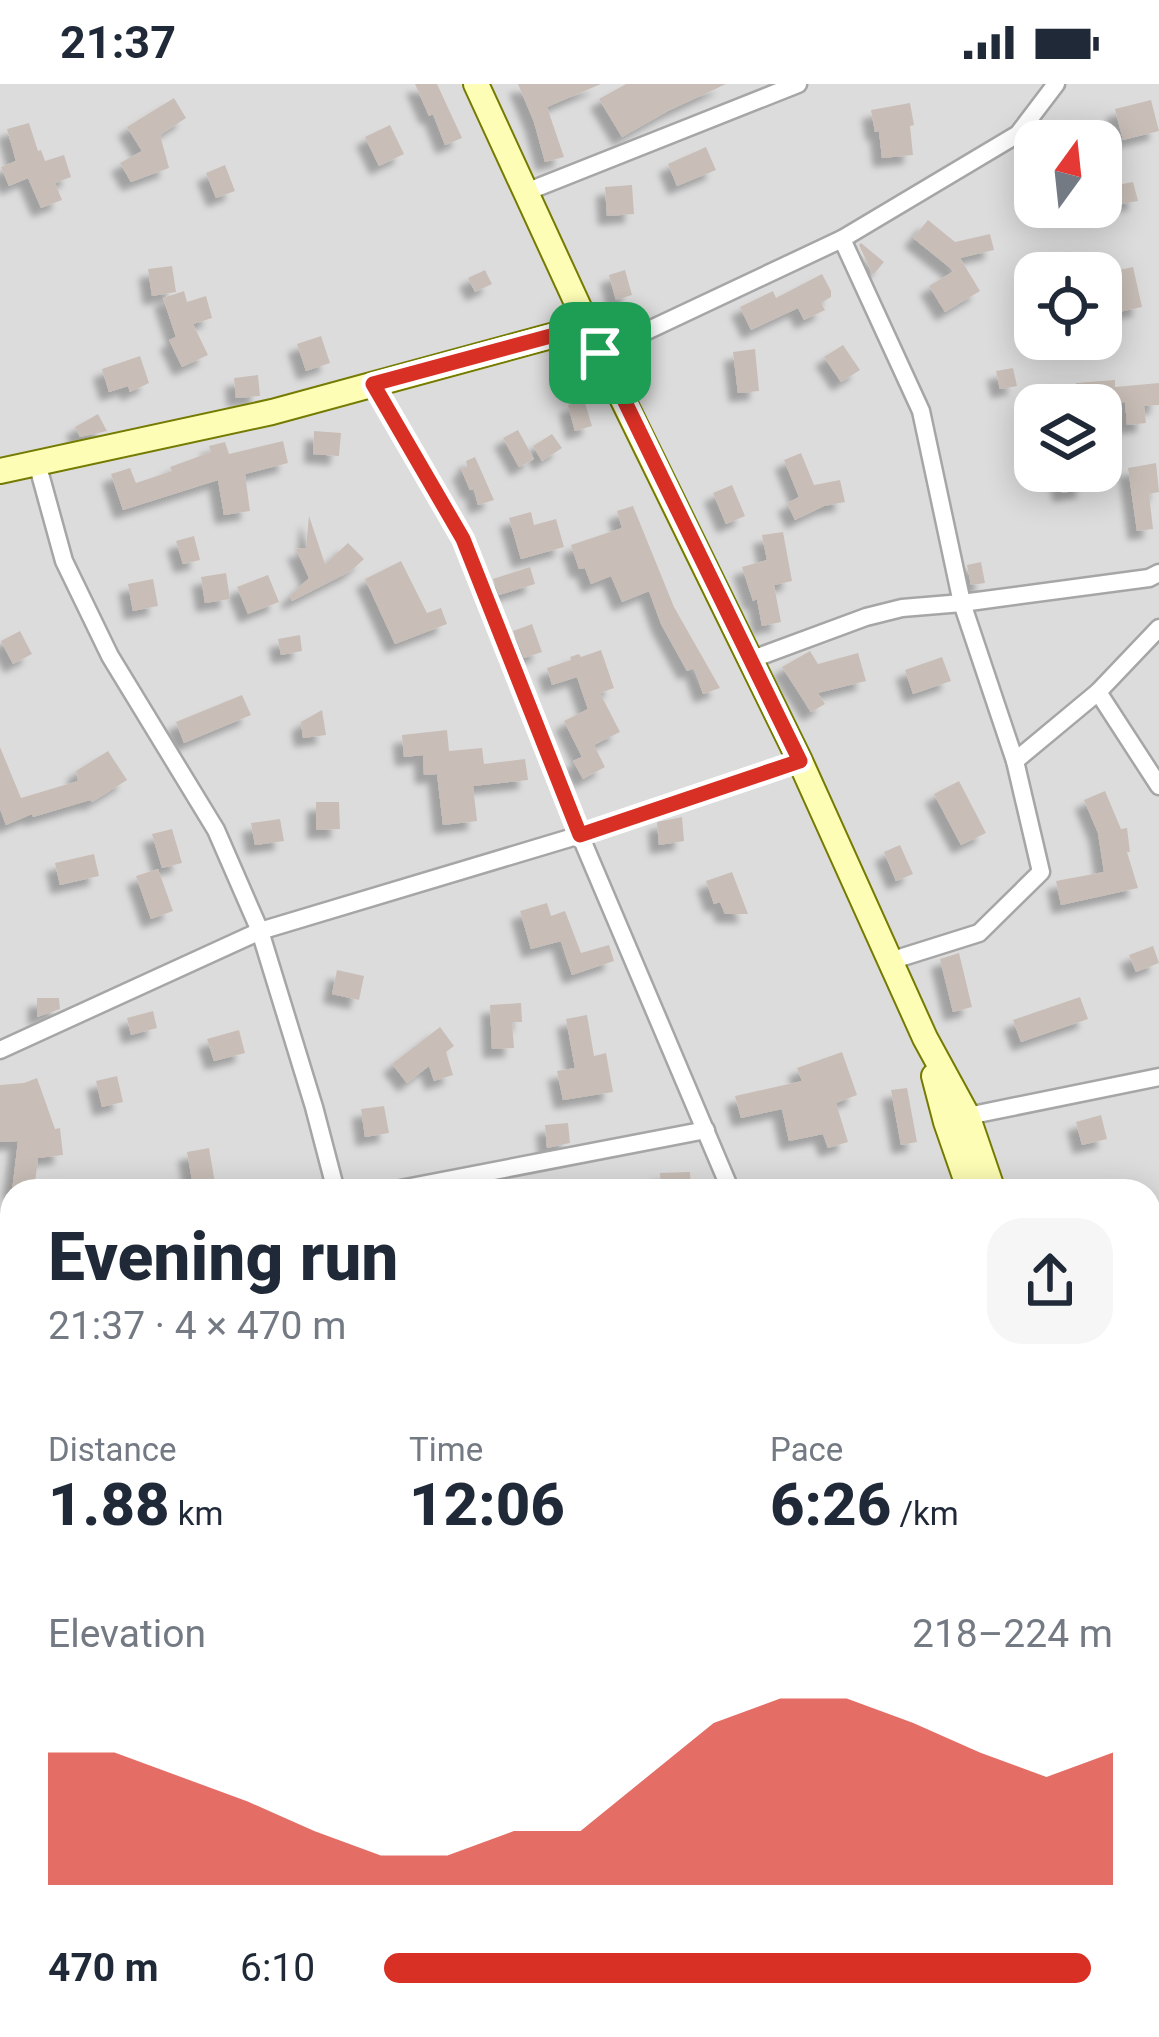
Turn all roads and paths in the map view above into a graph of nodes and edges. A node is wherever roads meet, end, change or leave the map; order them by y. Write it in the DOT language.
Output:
graph roads {
  1 [pos="476,84"];
  2 [pos="798,84"];
  3 [pos="1056,84"];
  4 [pos="526,192"];
  5 [pos="842,239"];
  6 [pos="588,326"];
  7 [pos="600,353"];
  8 [pos="373,384"];
  9 [pos="38,463"];
  10 [pos="0,471"];
  11 [pos="1159,573"];
  12 [pos="962,604"];
  13 [pos="1159,628"];
  14 [pos="750,660"];
  15 [pos="1098,692"];
  16 [pos="800,761"];
  17 [pos="1015,761"];
  18 [pos="1159,786"];
  19 [pos="580,835"];
  20 [pos="260,931"];
  21 [pos="890,961"];
  22 [pos="0,1050"];
  23 [pos="1159,1077"];
  24 [pos="956,1118"];
  25 [pos="706,1130"];
  26 [pos="333,1179"];
  27 [pos="451,1179"];
  28 [pos="726,1179"];
  29 [pos="968,1179"];
  30 [pos="987,1179"];
  1 -- 4 [label="main road"];
  2 -- 4 [label="street"];
  3 -- 5 [label="street"];
  4 -- 6 [label="main road"];
  5 -- 7 [label="street"];
  5 -- 12 [label="street"];
  6 -- 7 [label="main road"];
  6 -- 8 [label="main road"];
  7 -- 14 [label="main road"];
  8 -- 9 [label="main road"];
  8 -- 19 [label="street"];
  9 -- 10 [label="main road"];
  9 -- 20 [label="street"];
  11 -- 12 [label="street"];
  12 -- 14 [label="street"];
  12 -- 17 [label="street"];
  13 -- 15 [label="street"];
  14 -- 16 [label="main road"];
  15 -- 17 [label="street"];
  15 -- 18 [label="street"];
  16 -- 19 [label="street"];
  16 -- 21 [label="main road"];
  17 -- 21 [label="street"];
  19 -- 20 [label="street"];
  19 -- 25 [label="street"];
  20 -- 22 [label="street"];
  20 -- 26 [label="street"];
  21 -- 24 [label="main road"];
  23 -- 24 [label="street"];
  24 -- 29 [label="main road"];
  24 -- 30 [label="main road"];
  25 -- 27 [label="street"];
  25 -- 28 [label="street"];
}
